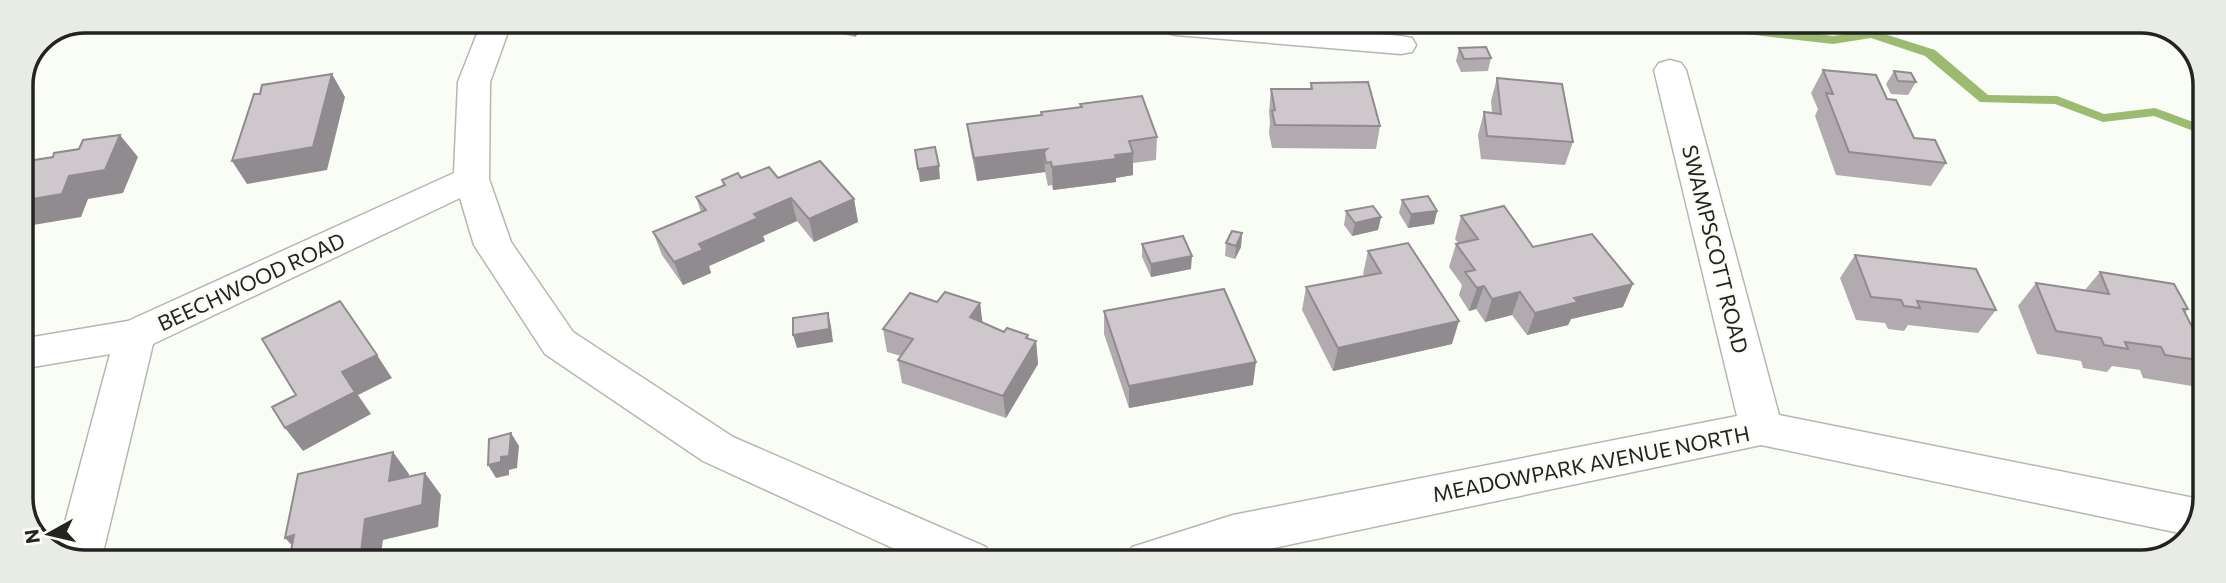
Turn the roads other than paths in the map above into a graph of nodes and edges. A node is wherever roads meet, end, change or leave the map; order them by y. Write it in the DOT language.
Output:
graph roads {
  1 [pos="492,33"];
  2 [pos="1259,33"];
  3 [pos="1401,45"];
  4 [pos="1670,70"];
  5 [pos="471,179"];
  6 [pos="135,335"];
  7 [pos="33,352"];
  8 [pos="1761,428"];
  9 [pos="2183,524"];
  10 [pos="81,550"];
  11 [pos="944,550"];
  12 [pos="1185,550"];
  1 -- 5 [label="street"];
  2 -- 3 [label="street"];
  4 -- 8 [label="street, SWAMPSCOTT ROAD"];
  5 -- 6 [label="street, BEECHWOOD ROAD"];
  5 -- 11 [label="street"];
  6 -- 7 [label="street, BEECHWOOD ROAD"];
  6 -- 10 [label="street"];
  8 -- 9 [label="street, MEADOWPARK AVENUE NORTH"];
  8 -- 12 [label="street, MEADOWPARK AVENUE NORTH"];
}
